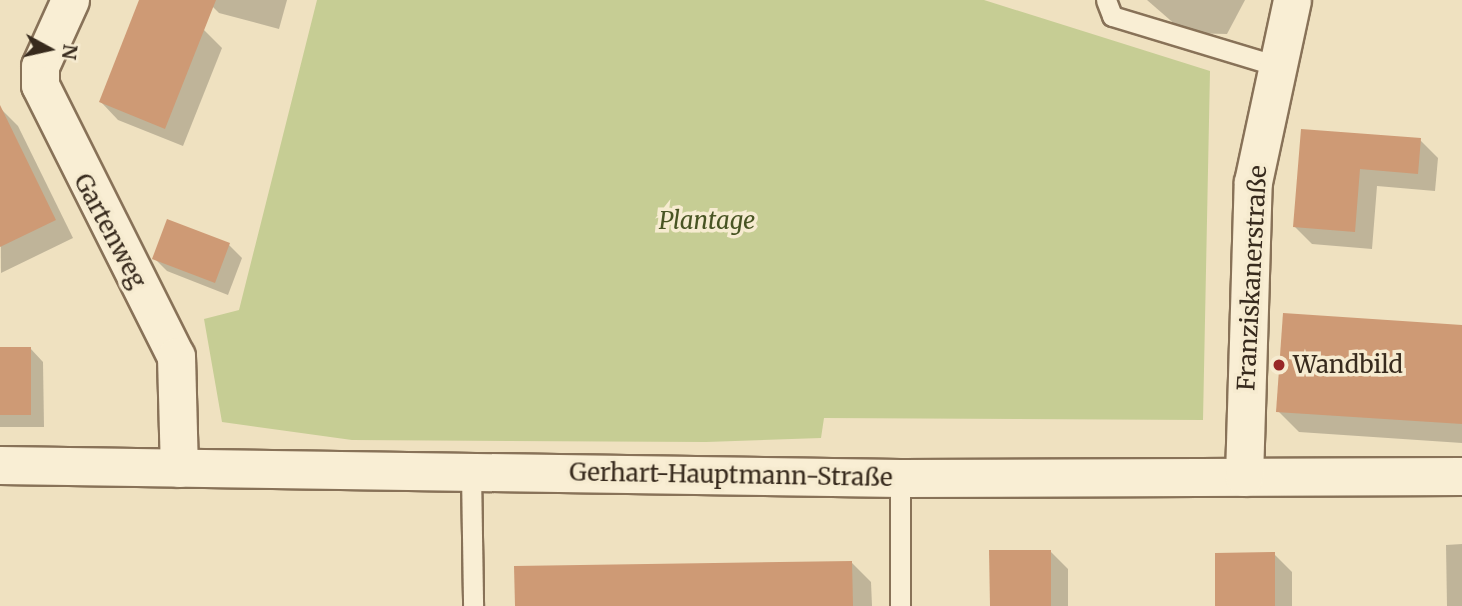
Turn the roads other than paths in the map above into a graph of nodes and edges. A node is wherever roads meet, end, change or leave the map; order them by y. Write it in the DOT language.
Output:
graph roads {
  1 [pos="70,0"];
  2 [pos="1106,0"];
  3 [pos="1292,0"];
  4 [pos="1274,65"];
  5 [pos="0,465"];
  6 [pos="179,468"];
  7 [pos="471,471"];
  8 [pos="1462,476"];
  9 [pos="1244,477"];
  10 [pos="900,478"];
  11 [pos="473,606"];
  12 [pos="900,606"];
  1 -- 6 [label="street, Gartenweg"];
  2 -- 4 [label="lane"];
  3 -- 4 [label="street, Franziskanerstraße"];
  4 -- 9 [label="street, Franziskanerstraße"];
  5 -- 6 [label="street, Gerhart-Hauptmann-Straße"];
  6 -- 7 [label="street, Gerhart-Hauptmann-Straße"];
  7 -- 10 [label="street, Gerhart-Hauptmann-Straße"];
  7 -- 11 [label="lane"];
  8 -- 9 [label="street, Gerhart-Hauptmann-Straße"];
  9 -- 10 [label="street, Gerhart-Hauptmann-Straße"];
  10 -- 12 [label="lane"];
}
